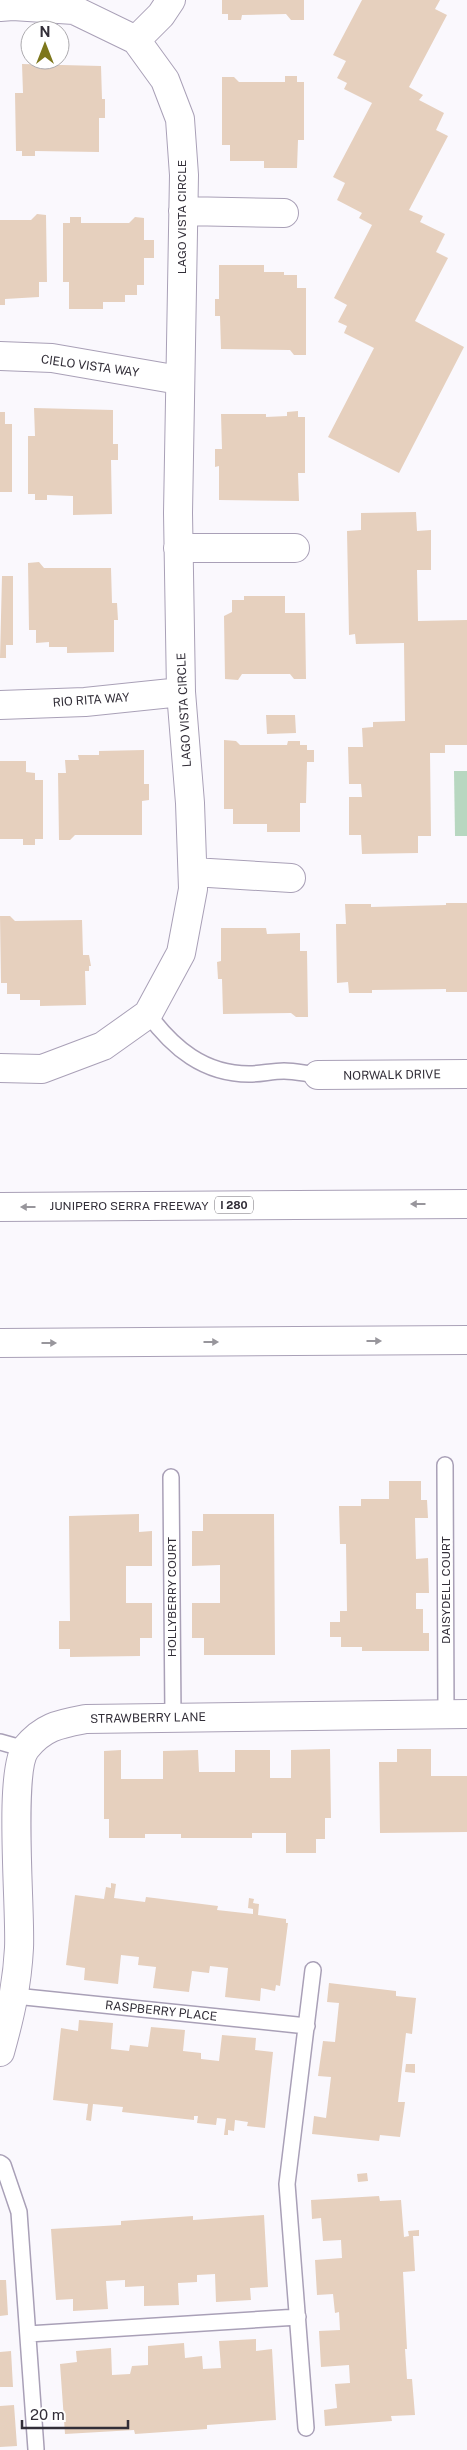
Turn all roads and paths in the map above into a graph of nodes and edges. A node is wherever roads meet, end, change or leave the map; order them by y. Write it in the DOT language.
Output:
graph roads {
  1 [pos="172,0"];
  2 [pos="0,7"];
  3 [pos="136,40"];
  4 [pos="183,211"];
  5 [pos="284,212"];
  6 [pos="0,356"];
  7 [pos="179,380"];
  8 [pos="178,548"];
  9 [pos="295,548"];
  10 [pos="181,692"];
  11 [pos="0,705"];
  12 [pos="193,872"];
  13 [pos="291,878"];
  14 [pos="148,1014"];
  15 [pos="0,1068"];
  16 [pos="467,1074"];
  17 [pos="318,1075"];
  18 [pos="467,1204"];
  19 [pos="0,1207"];
  20 [pos="467,1340"];
  21 [pos="0,1343"];
  22 [pos="445,1465"];
  23 [pos="171,1477"];
  24 [pos="457,1714"];
  25 [pos="173,1717"];
  26 [pos="13,1746"];
  27 [pos="313,1970"];
  28 [pos="15,1996"];
  29 [pos="307,2026"];
  30 [pos="0,2052"];
  31 [pos="0,2162"];
  32 [pos="298,2317"];
  33 [pos="28,2334"];
  34 [pos="306,2428"];
  35 [pos="36,2449"];
  1 -- 3 [label="main road"];
  2 -- 3 [label="main road, LAGO VISTA CIRCLE"];
  3 -- 4 [label="main road, LAGO VISTA CIRCLE"];
  4 -- 5 [label="main road"];
  4 -- 7 [label="main road, LAGO VISTA CIRCLE"];
  6 -- 7 [label="main road, CIELO VISTA WAY"];
  7 -- 8 [label="main road, LAGO VISTA CIRCLE"];
  8 -- 9 [label="main road"];
  8 -- 10 [label="main road, LAGO VISTA CIRCLE"];
  10 -- 11 [label="main road, RIO RITA WAY"];
  10 -- 12 [label="main road, LAGO VISTA CIRCLE"];
  12 -- 13 [label="main road"];
  12 -- 14 [label="main road, LAGO VISTA CIRCLE"];
  14 -- 15 [label="main road, LAGO VISTA CIRCLE"];
  14 -- 17 [label="lane"];
  16 -- 17 [label="main road, NORWALK DRIVE"];
  18 -- 19 [label="main road, JUNIPERO SERRA FREEWAY / I 280, one-way"];
  21 -- 20 [label="main road, one-way"];
  22 -- 24 [label="lane, DAISYDELL COURT"];
  23 -- 25 [label="lane, HOLLYBERRY COURT"];
  24 -- 25 [label="main road, STRAWBERRY LANE"];
  25 -- 26 [label="main road, STRAWBERRY LANE"];
  26 -- 28 [label="main road, STRAWBERRY LANE"];
  27 -- 29 [label="lane"];
  28 -- 29 [label="lane, RASPBERRY PLACE"];
  28 -- 30 [label="main road, STRAWBERRY LANE"];
  29 -- 32 [label="lane"];
  31 -- 33 [label="lane"];
  32 -- 33 [label="lane"];
  32 -- 34 [label="lane"];
  33 -- 35 [label="lane"];
}
